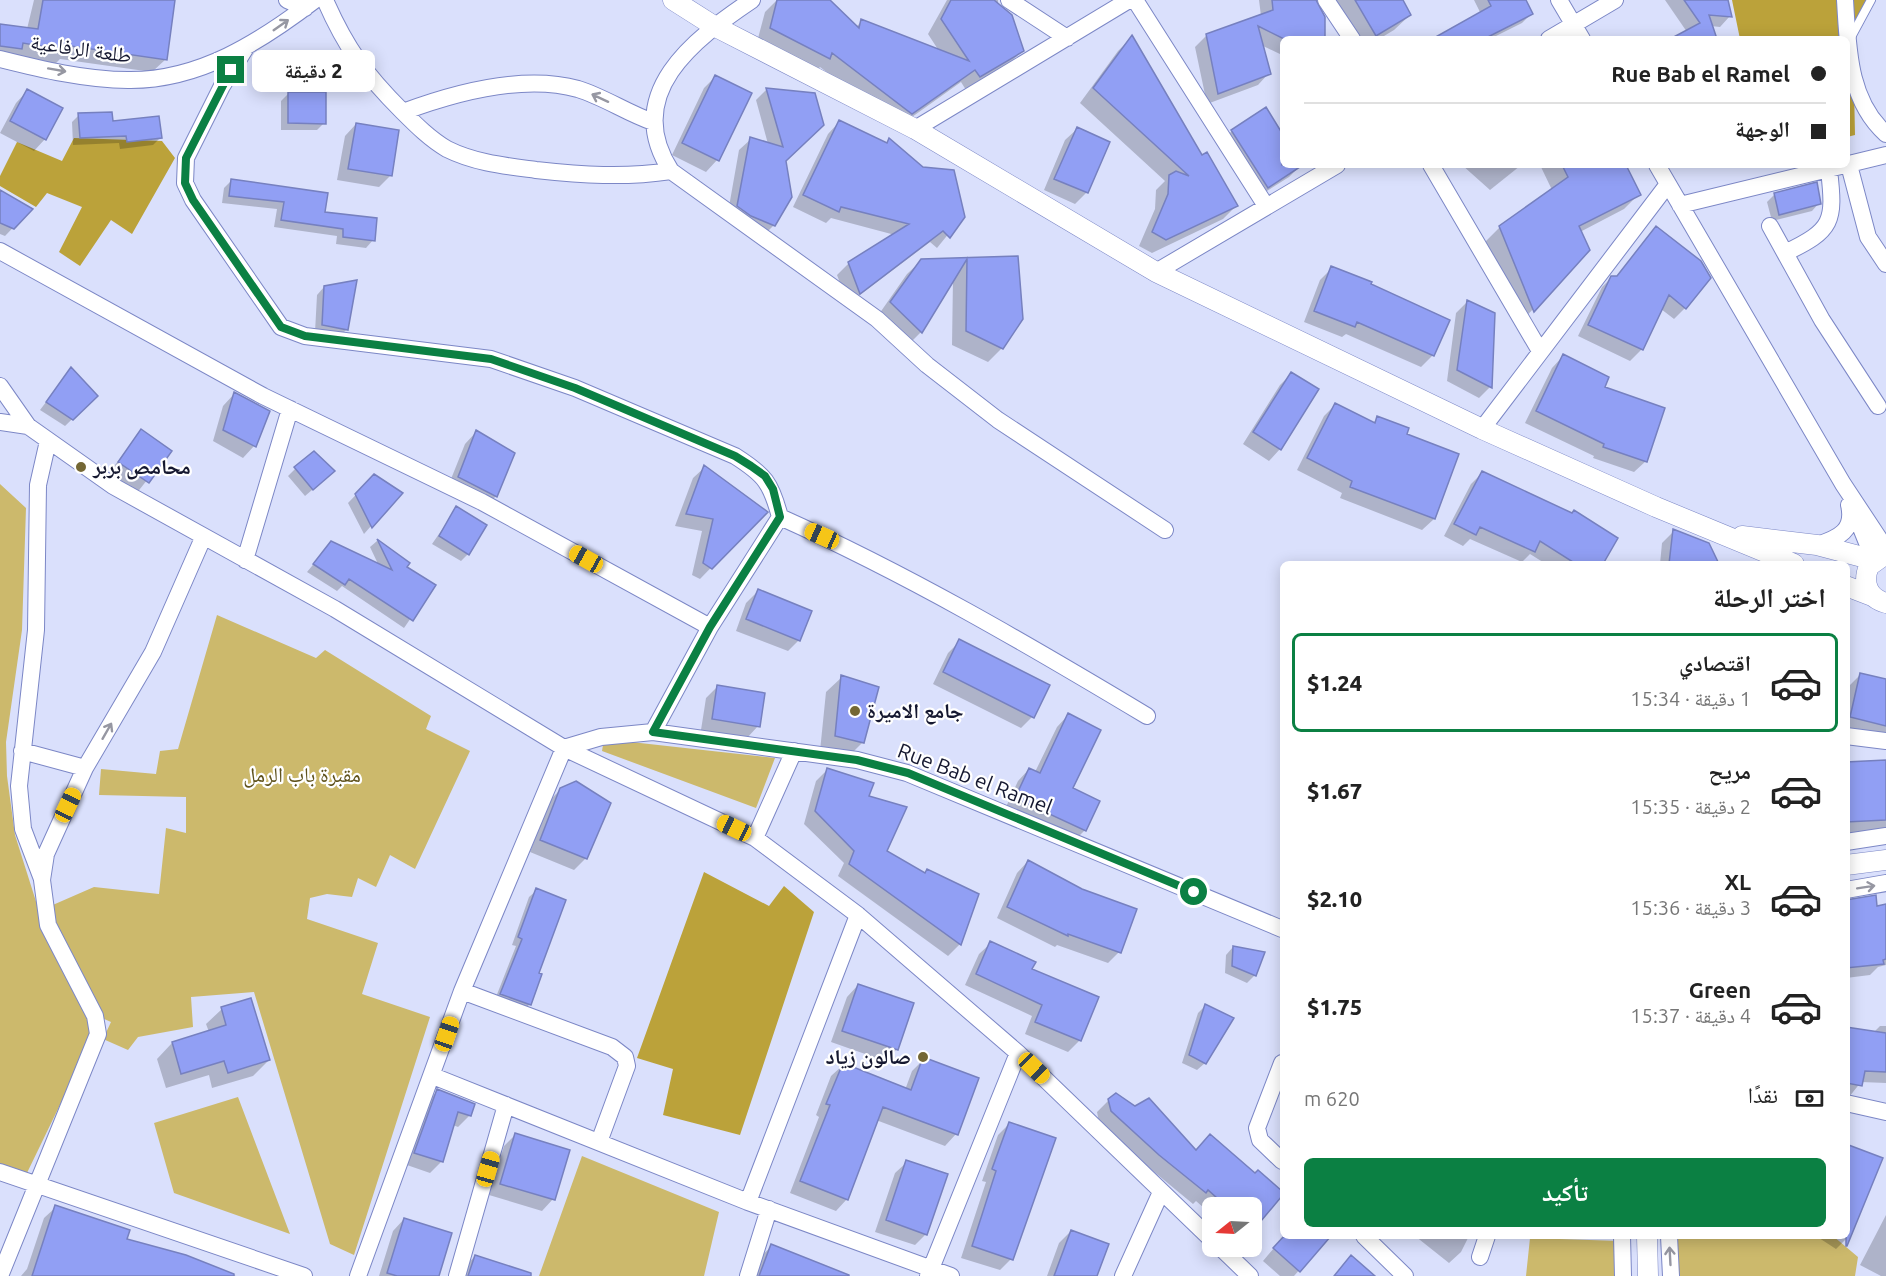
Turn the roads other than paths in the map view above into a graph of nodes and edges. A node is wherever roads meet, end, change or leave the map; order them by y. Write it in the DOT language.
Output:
graph roads {
  1 [pos="287,0"];
  2 [pos="325,0"];
  3 [pos="753,0"];
  4 [pos="1009,0"];
  5 [pos="1129,0"];
  6 [pos="1135,0"];
  7 [pos="1326,0"];
  8 [pos="1559,0"];
  9 [pos="1615,0"];
  10 [pos="1845,0"];
  11 [pos="1871,0"];
  12 [pos="673,2"];
  13 [pos="310,4"];
  14 [pos="714,26"];
  15 [pos="1578,32"];
  16 [pos="1350,36"];
  17 [pos="1562,36"];
  18 [pos="1848,36"];
  19 [pos="1067,38"];
  20 [pos="1850,38"];
  21 [pos="246,49"];
  22 [pos="1850,55"];
  23 [pos="0,59"];
  24 [pos="403,112"];
  25 [pos="653,122"];
  26 [pos="915,129"];
  27 [pos="1886,134"];
  28 [pos="1886,155"];
  29 [pos="1850,165"];
  30 [pos="1332,168"];
  31 [pos="1433,168"];
  32 [pos="1659,168"];
  33 [pos="1837,168"];
  34 [pos="1829,170"];
  35 [pos="671,171"];
  36 [pos="1668,184"];
  37 [pos="1680,205"];
  38 [pos="1266,206"];
  39 [pos="1770,226"];
  40 [pos="0,251"];
  41 [pos="1785,252"];
  42 [pos="1886,264"];
  43 [pos="1156,272"];
  44 [pos="1540,351"];
  45 [pos="0,386"];
  46 [pos="1878,406"];
  47 [pos="290,409"];
  48 [pos="0,422"];
  49 [pos="28,426"];
  50 [pos="1482,429"];
  51 [pos="48,441"];
  52 [pos="1843,484"];
  53 [pos="780,517"];
  54 [pos="1886,526"];
  55 [pos="1165,530"];
  56 [pos="1717,532"];
  57 [pos="203,538"];
  58 [pos="1817,545"];
  59 [pos="1882,555"];
  60 [pos="244,560"];
  61 [pos="1787,561"];
  62 [pos="1850,588"];
  63 [pos="1879,600"];
  64 [pos="710,627"];
  65 [pos="1147,716"];
  66 [pos="653,732"];
  67 [pos="1850,736"];
  68 [pos="1886,741"];
  69 [pos="564,748"];
  70 [pos="22,751"];
  71 [pos="794,751"];
  72 [pos="85,768"];
  73 [pos="1886,836"];
  74 [pos="755,838"];
  75 [pos="1850,841"];
  76 [pos="1886,860"];
  77 [pos="1850,864"];
  78 [pos="42,880"];
  79 [pos="1886,883"];
  80 [pos="1850,889"];
  81 [pos="858,915"];
  82 [pos="1280,928"];
  83 [pos="462,991"];
  84 [pos="1018,1053"];
  85 [pos="1280,1068"];
  86 [pos="433,1076"];
  87 [pos="1850,1104"];
  88 [pos="506,1106"];
  89 [pos="1886,1112"];
  90 [pos="599,1142"];
  91 [pos="1280,1159"];
  92 [pos="0,1172"];
  93 [pos="39,1184"];
  94 [pos="1161,1192"];
  95 [pos="748,1202"];
  96 [pos="769,1209"];
  97 [pos="1202,1231"];
  98 [pos="1367,1239"];
  99 [pos="1486,1239"];
  100 [pos="1622,1239"];
  101 [pos="1647,1239"];
  102 [pos="1669,1239"];
  103 [pos="1230,1257"];
  104 [pos="1480,1257"];
  105 [pos="929,1272"];
  106 [pos="0,1276"];
  107 [pos="304,1276"];
  108 [pos="358,1276"];
  109 [pos="457,1276"];
  110 [pos="748,1276"];
  111 [pos="951,1276"];
  112 [pos="1123,1276"];
  113 [pos="1250,1276"];
  114 [pos="1405,1276"];
  115 [pos="1623,1276"];
  116 [pos="1648,1276"];
  117 [pos="1671,1276"];
  1 -- 13 [label="street"];
  2 -- 24 [label="street"];
  3 -- 14 [label="street"];
  4 -- 19 [label="street"];
  5 -- 19 [label="street"];
  6 -- 38 [label="street"];
  7 -- 16 [label="street"];
  8 -- 15 [label="street"];
  9 -- 15 [label="street"];
  10 -- 18 [label="street"];
  11 -- 20 [label="lane"];
  12 -- 14 [label="street"];
  21 -- 13 [label="street, طلعة الرفاعية, one-way"];
  14 -- 25 [label="street"];
  14 -- 26 [label="street"];
  15 -- 17 [label="street"];
  19 -- 26 [label="street"];
  23 -- 21 [label="street, طلعة الرفاعية, one-way"];
  21 -- 53 [label="street"];
  22 -- 27 [label="street"];
  25 -- 24 [label="street, one-way"];
  24 -- 35 [label="street"];
  25 -- 35 [label="street"];
  26 -- 43 [label="street"];
  28 -- 29 [label="street"];
  29 -- 42 [label="street"];
  30 -- 38 [label="street"];
  31 -- 44 [label="street"];
  32 -- 36 [label="street"];
  33 -- 34 [label="street"];
  34 -- 37 [label="street"];
  34 -- 41 [label="street"];
  35 -- 55 [label="street"];
  36 -- 37 [label="street"];
  36 -- 44 [label="street"];
  37 -- 52 [label="street"];
  38 -- 43 [label="street"];
  39 -- 41 [label="street"];
  40 -- 47 [label="street"];
  41 -- 46 [label="street"];
  43 -- 50 [label="street"];
  44 -- 50 [label="street"];
  45 -- 49 [label="street"];
  47 -- 60 [label="street"];
  47 -- 64 [label="street"];
  48 -- 49 [label="street"];
  49 -- 51 [label="street"];
  50 -- 56 [label="street"];
  51 -- 57 [label="street"];
  51 -- 70 [label="street"];
  52 -- 54 [label="street"];
  52 -- 58 [label="street"];
  52 -- 59 [label="street"];
  53 -- 64 [label="street"];
  53 -- 65 [label="street"];
  56 -- 58 [label="street"];
  56 -- 61 [label="street"];
  57 -- 60 [label="street"];
  72 -- 57 [label="street, one-way"];
  58 -- 59 [label="street"];
  59 -- 63 [label="street"];
  60 -- 69 [label="street"];
  62 -- 63 [label="street"];
  64 -- 66 [label="street"];
  66 -- 69 [label="street, Rue Bab el Ramel"];
  66 -- 71 [label="street, Rue Bab el Ramel"];
  67 -- 68 [label="street"];
  69 -- 74 [label="street"];
  69 -- 83 [label="street"];
  70 -- 72 [label="street"];
  70 -- 78 [label="street"];
  71 -- 74 [label="street"];
  71 -- 82 [label="street, Rue Bab el Ramel"];
  72 -- 78 [label="street"];
  73 -- 75 [label="street"];
  74 -- 81 [label="street"];
  76 -- 77 [label="street"];
  78 -- 93 [label="street"];
  80 -- 79 [label="street, one-way"];
  81 -- 84 [label="street"];
  81 -- 95 [label="street"];
  83 -- 86 [label="street"];
  83 -- 90 [label="street"];
  84 -- 94 [label="street"];
  84 -- 105 [label="street"];
  85 -- 91 [label="street"];
  86 -- 88 [label="street"];
  86 -- 108 [label="street"];
  87 -- 89 [label="street"];
  88 -- 90 [label="street"];
  88 -- 109 [label="street"];
  90 -- 95 [label="street"];
  92 -- 93 [label="street"];
  93 -- 106 [label="street"];
  93 -- 107 [label="street"];
  94 -- 97 [label="street"];
  94 -- 112 [label="street"];
  95 -- 96 [label="street"];
  96 -- 105 [label="street"];
  96 -- 110 [label="street"];
  98 -- 114 [label="street"];
  99 -- 104 [label="street"];
  100 -- 115 [label="street"];
  101 -- 116 [label="street"];
  117 -- 102 [label="street, one-way"];
  103 -- 113 [label="street"];
  105 -- 111 [label="street"];
}
